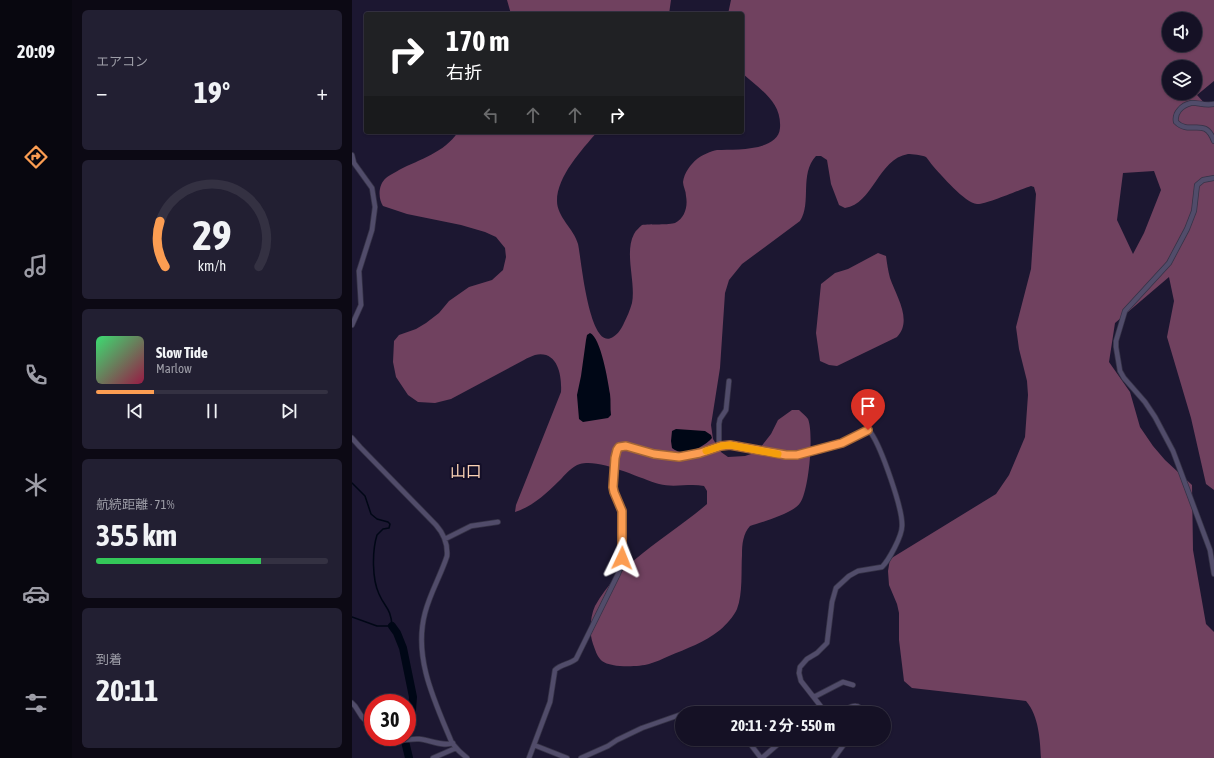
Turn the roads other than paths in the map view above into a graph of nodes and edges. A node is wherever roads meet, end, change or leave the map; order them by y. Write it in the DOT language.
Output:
graph roads {
  1 [pos="1214,104"];
  2 [pos="1214,141"];
  3 [pos="352,155"];
  4 [pos="1214,178"];
  5 [pos="352,325"];
  6 [pos="729,381"];
  7 [pos="352,438"];
  8 [pos="719,446"];
  9 [pos="498,522"];
  10 [pos="445,539"];
  11 [pos="1214,574"];
  12 [pos="853,685"];
  13 [pos="814,697"];
  14 [pos="352,703"];
  15 [pos="821,706"];
  16 [pos="675,716"];
  17 [pos="364,719"];
  18 [pos="416,739"];
  19 [pos="534,745"];
  20 [pos="454,746"];
  21 [pos="751,746"];
  22 [pos="776,746"];
  23 [pos="843,746"];
  24 [pos="434,758"];
  25 [pos="467,758"];
  26 [pos="529,758"];
  27 [pos="567,758"];
  28 [pos="581,758"];
  29 [pos="761,758"];
  30 [pos="834,758"];
  1 -- 2 [label="street"];
  3 -- 5 [label="street"];
  4 -- 11 [label="street"];
  6 -- 8 [label="street"];
  7 -- 10 [label="street"];
  8 -- 13 [label="street"];
  8 -- 19 [label="street"];
  9 -- 10 [label="street"];
  10 -- 20 [label="street"];
  12 -- 13 [label="street"];
  13 -- 15 [label="street"];
  14 -- 17 [label="street"];
  16 -- 28 [label="street"];
  18 -- 20 [label="street"];
  19 -- 26 [label="street"];
  19 -- 27 [label="street"];
  20 -- 24 [label="street"];
  20 -- 25 [label="street"];
  21 -- 29 [label="street"];
  22 -- 29 [label="street"];
  23 -- 30 [label="street"];
}
